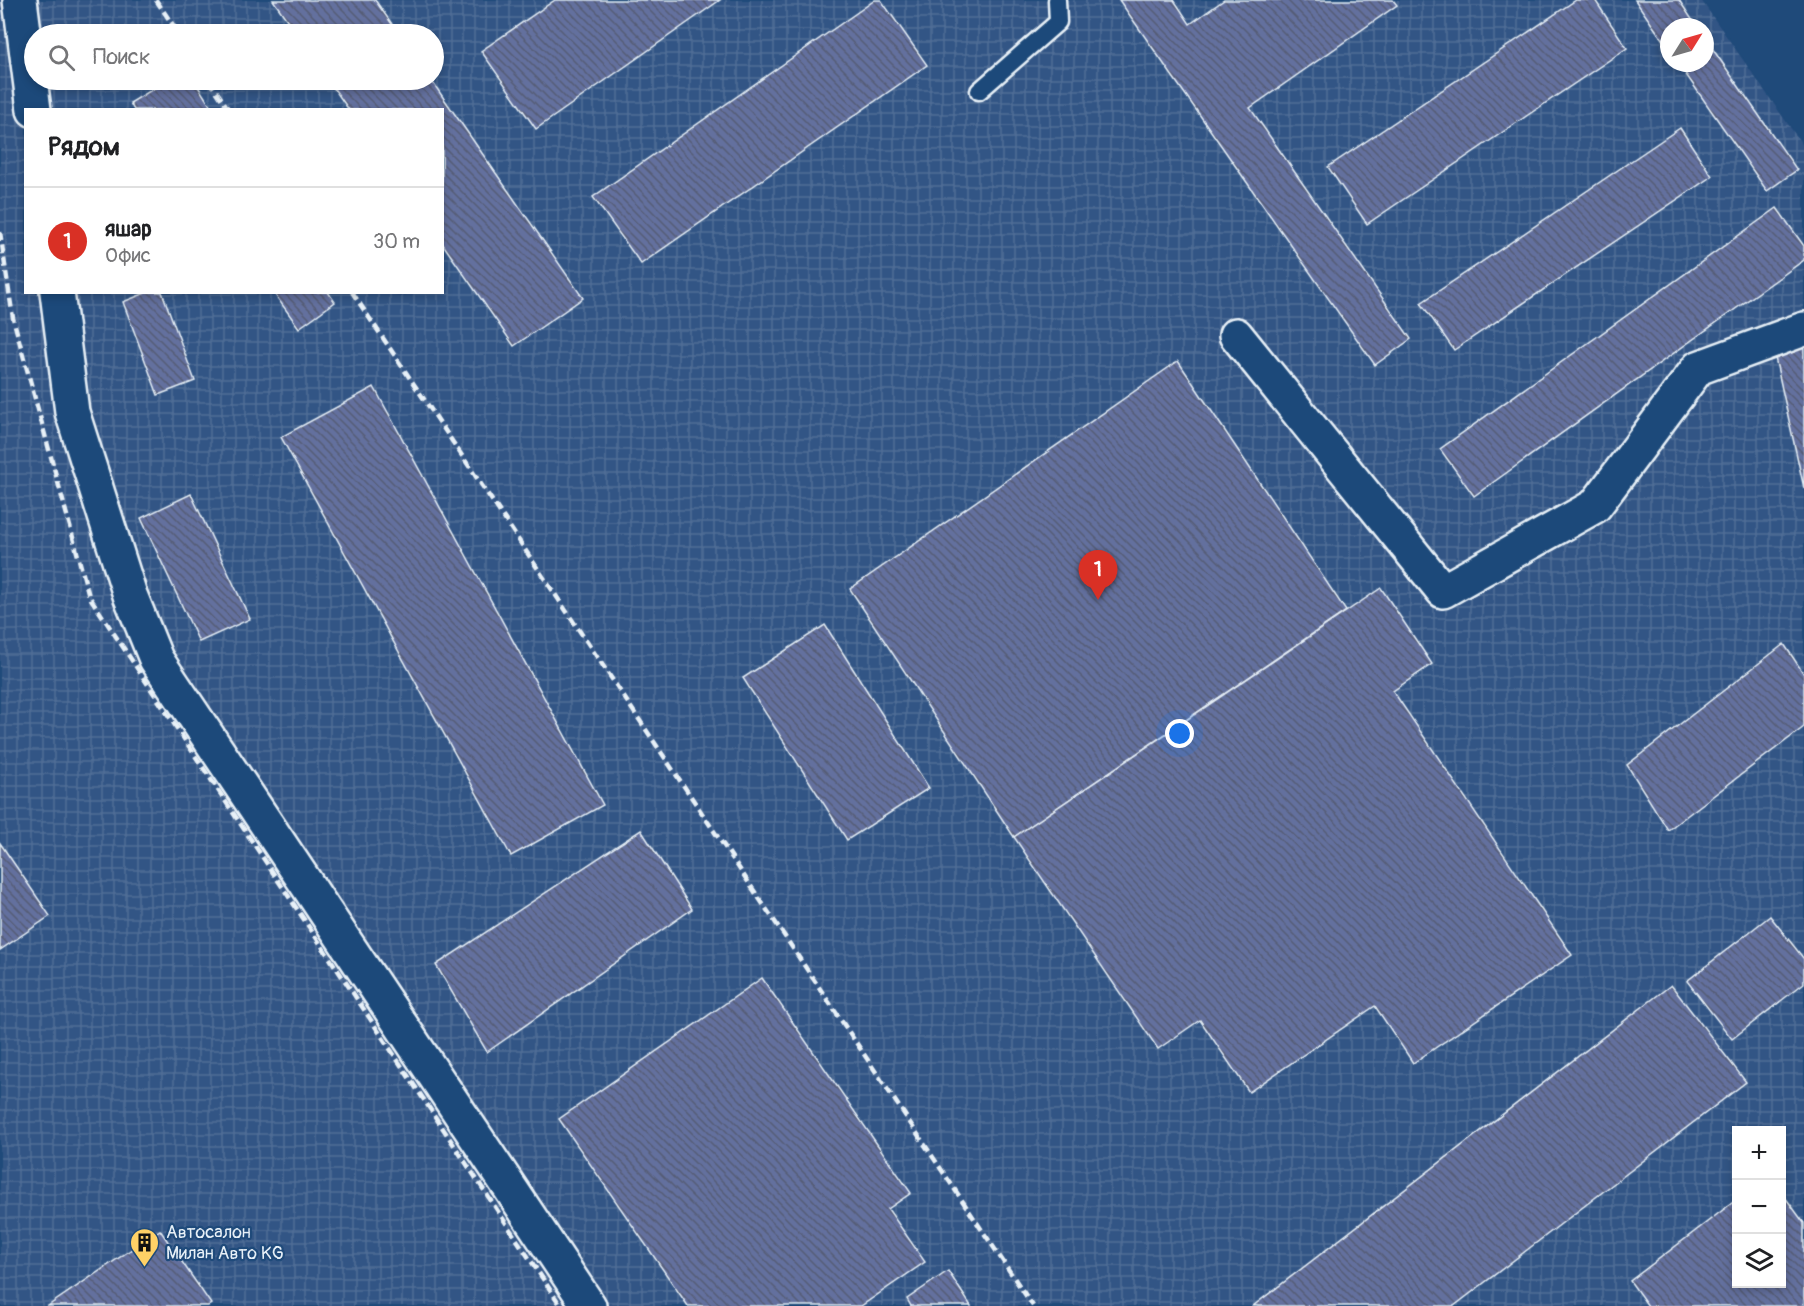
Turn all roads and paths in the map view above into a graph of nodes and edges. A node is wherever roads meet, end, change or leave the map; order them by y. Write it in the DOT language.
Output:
graph roads {
  1 [pos="20,0"];
  2 [pos="1057,0"];
  3 [pos="24,31"];
  4 [pos="31,90"];
  5 [pos="979,92"];
  6 [pos="34,108"];
  7 [pos="57,294"];
  8 [pos="1804,329"];
  9 [pos="1236,335"];
  10 [pos="589,1306"];
  1 -- 3 [label="street"];
  2 -- 5 [label="lane"];
  4 -- 6 [label="street"];
  7 -- 10 [label="street"];
  8 -- 9 [label="street"];
}
